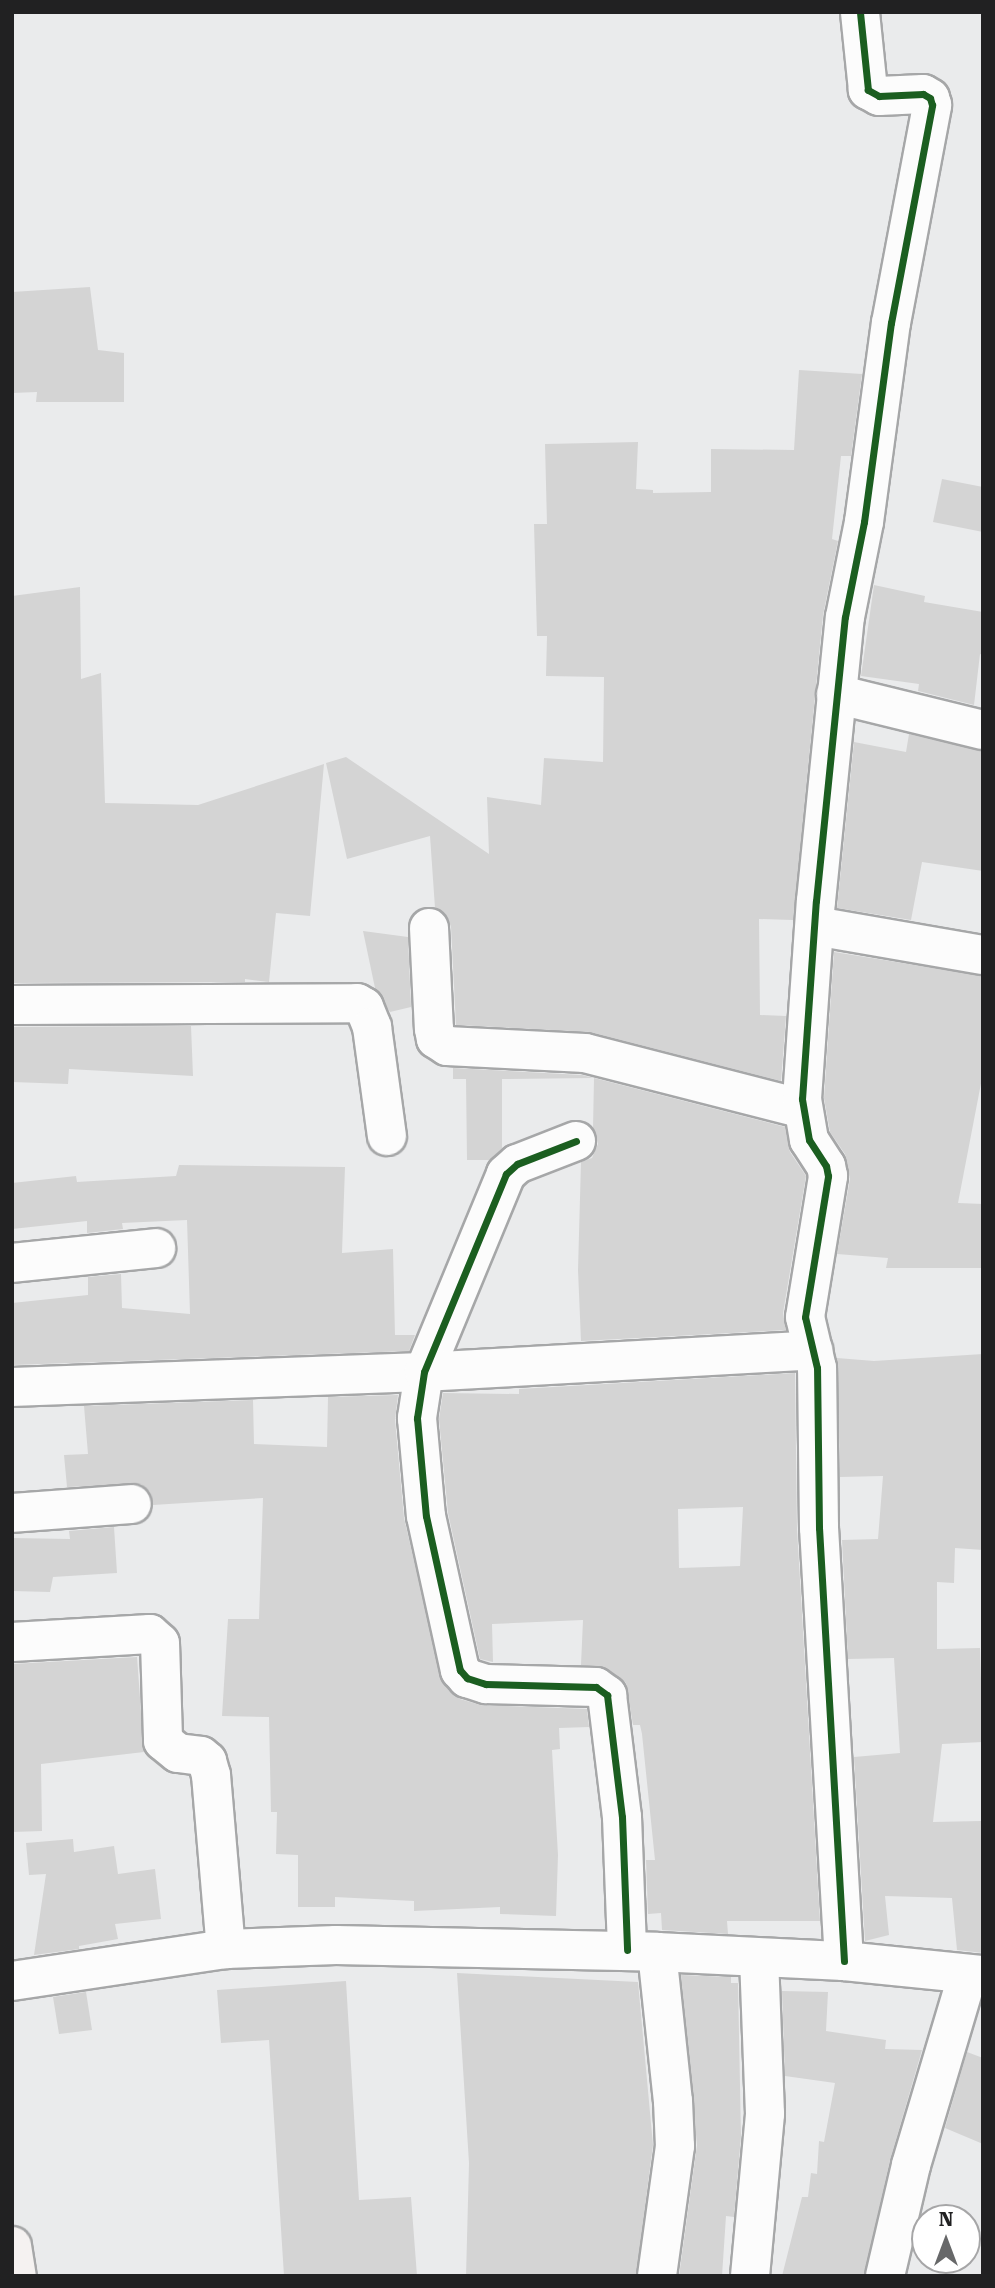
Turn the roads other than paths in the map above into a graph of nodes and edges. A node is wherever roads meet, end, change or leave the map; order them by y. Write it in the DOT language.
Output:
graph roads {
  1 [pos="860,12"];
  2 [pos="836,694"];
  3 [pos="983,730"];
  4 [pos="815,926"];
  5 [pos="429,928"];
  6 [pos="983,955"];
  7 [pos="12,1004"];
  8 [pos="803,1109"];
  9 [pos="387,1136"];
  10 [pos="576,1141"];
  11 [pos="156,1248"];
  12 [pos="12,1263"];
  13 [pos="813,1350"];
  14 [pos="424,1372"];
  15 [pos="12,1387"];
  16 [pos="132,1504"];
  17 [pos="12,1513"];
  18 [pos="12,1643"];
  19 [pos="226,1949"];
  20 [pos="642,1951"];
  21 [pos="759,1958"];
  22 [pos="844,1961"];
  23 [pos="975,1974"];
  24 [pos="12,1981"];
  25 [pos="12,2246"];
  26 [pos="17,2276"];
  27 [pos="657,2276"];
  28 [pos="750,2276"];
  29 [pos="885,2276"];
  1 -- 2 [label="street"];
  2 -- 3 [label="street"];
  2 -- 4 [label="street"];
  4 -- 6 [label="street"];
  4 -- 8 [label="street"];
  5 -- 8 [label="street"];
  7 -- 9 [label="street"];
  8 -- 13 [label="street"];
  10 -- 14 [label="street"];
  11 -- 12 [label="street"];
  13 -- 14 [label="street"];
  13 -- 22 [label="street"];
  14 -- 15 [label="street"];
  14 -- 20 [label="street"];
  16 -- 17 [label="street"];
  18 -- 19 [label="street"];
  19 -- 20 [label="street"];
  19 -- 24 [label="street"];
  20 -- 21 [label="street"];
  20 -- 27 [label="street"];
  21 -- 22 [label="street"];
  21 -- 28 [label="street"];
  22 -- 23 [label="street"];
  23 -- 29 [label="street"];
  25 -- 26 [label="main road"];
}
